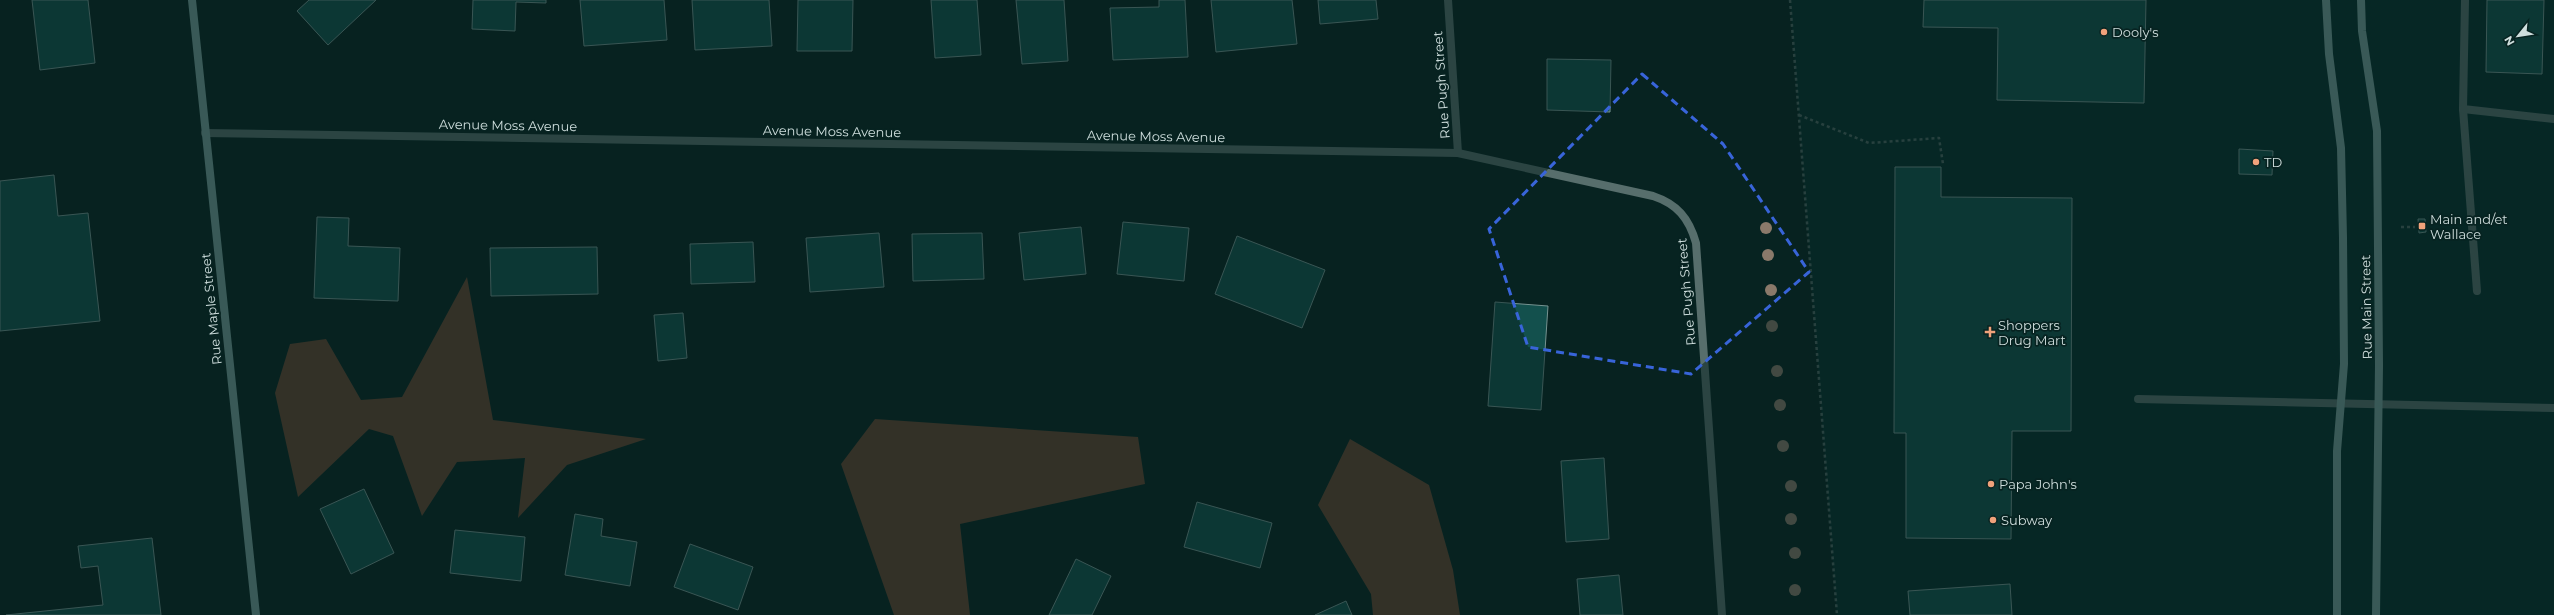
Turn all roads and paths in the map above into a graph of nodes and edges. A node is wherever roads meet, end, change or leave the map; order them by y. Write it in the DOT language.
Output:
graph roads {
  1 [pos="192,0"];
  2 [pos="1448,0"];
  3 [pos="1790,0"];
  4 [pos="2326,0"];
  5 [pos="2361,0"];
  6 [pos="2465,0"];
  7 [pos="2463,109"];
  8 [pos="1799,115"];
  9 [pos="2554,119"];
  10 [pos="205,133"];
  11 [pos="1458,153"];
  12 [pos="1943,164"];
  13 [pos="2477,290"];
  14 [pos="2138,399"];
  15 [pos="2341,403"];
  16 [pos="2378,405"];
  17 [pos="2554,408"];
  18 [pos="256,615"];
  19 [pos="1722,615"];
  20 [pos="1837,615"];
  21 [pos="2337,615"];
  22 [pos="2376,615"];
  1 -- 10 [label="main road, Rue Maple Street"];
  2 -- 11 [label="street, Rue Pugh Street"];
  3 -- 8 [label="path"];
  4 -- 15 [label="main road, Rue Main Street"];
  5 -- 16 [label="main road, Rue Main Street"];
  6 -- 7 [label="street"];
  7 -- 9 [label="street"];
  7 -- 13 [label="street"];
  8 -- 12 [label="path"];
  8 -- 20 [label="path"];
  10 -- 11 [label="street, Avenue Moss Avenue"];
  10 -- 18 [label="main road, Rue Maple Street"];
  11 -- 19 [label="street, Rue Pugh Street"];
  14 -- 15 [label="street"];
  15 -- 16 [label="street"];
  15 -- 21 [label="main road, Rue Main Street"];
  16 -- 17 [label="street"];
  16 -- 22 [label="main road, Rue Main Street"];
}
